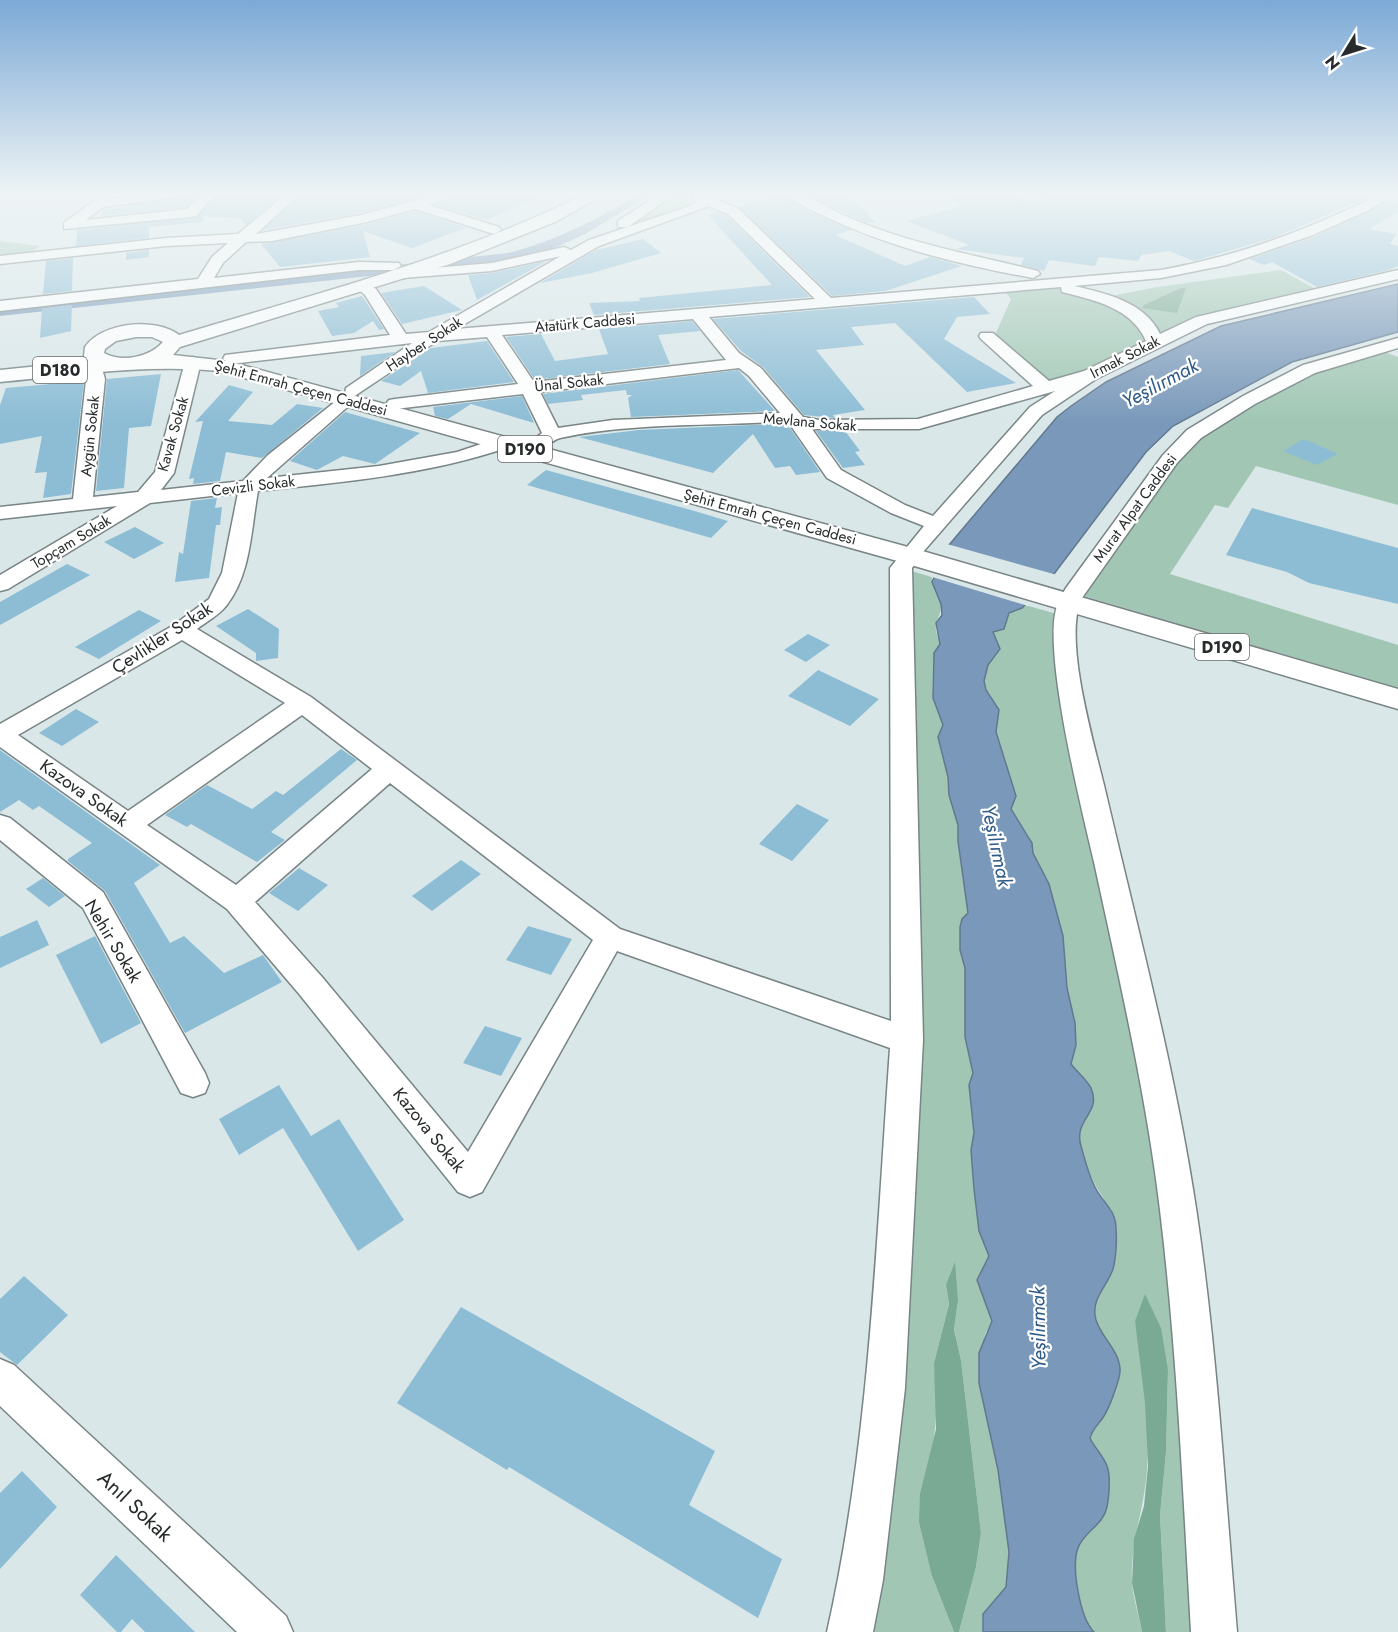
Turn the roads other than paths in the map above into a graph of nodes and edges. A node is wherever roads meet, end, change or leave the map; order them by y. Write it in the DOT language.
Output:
graph roads {
  1 [pos="211,269"];
  2 [pos="330,269"];
  3 [pos="397,269"];
  4 [pos="549,269"];
  5 [pos="793,269"];
  6 [pos="1007,269"];
  7 [pos="1184,269"];
  8 [pos="1398,274"];
  9 [pos="1090,280"];
  10 [pos="358,282"];
  11 [pos="203,283"];
  12 [pos="1021,284"];
  13 [pos="826,301"];
  14 [pos="0,306"];
  15 [pos="697,313"];
  16 [pos="0,317"];
  17 [pos="154,331"];
  18 [pos="491,331"];
  19 [pos="433,336"];
  20 [pos="987,336"];
  21 [pos="104,339"];
  22 [pos="401,339"];
  23 [pos="1155,342"];
  24 [pos="1398,343"];
  25 [pos="172,345"];
  26 [pos="73,346"];
  27 [pos="52,351"];
  28 [pos="231,359"];
  29 [pos="193,362"];
  30 [pos="128,363"];
  31 [pos="742,363"];
  32 [pos="94,366"];
  33 [pos="0,373"];
  34 [pos="1090,375"];
  35 [pos="529,388"];
  36 [pos="1046,388"];
  37 [pos="349,395"];
  38 [pos="395,404"];
  39 [pos="797,421"];
  40 [pos="502,443"];
  41 [pos="540,443"];
  42 [pos="249,486"];
  43 [pos="142,500"];
  44 [pos="82,505"];
  45 [pos="0,513"];
  46 [pos="937,524"];
  47 [pos="913,552"];
  48 [pos="0,584"];
  49 [pos="1060,594"];
  50 [pos="182,630"];
  51 [pos="1398,688"];
  52 [pos="1398,699"];
  53 [pos="302,704"];
  54 [pos="0,735"];
  55 [pos="389,769"];
  56 [pos="129,824"];
  57 [pos="0,825"];
  58 [pos="237,901"];
  59 [pos="610,937"];
  60 [pos="907,1040"];
  61 [pos="193,1083"];
  62 [pos="0,1379"];
  63 [pos="270,1632"];
  64 [pos="850,1632"];
  65 [pos="1214,1632"];
  1 -- 11 [label="street"];
  2 -- 11 [label="street"];
  3 -- 10 [label="highway"];
  4 -- 19 [label="street, Hayber Sokak"];
  5 -- 13 [label="street"];
  6 -- 9 [label="street"];
  7 -- 9 [label="street, Atatürk Caddesi"];
  8 -- 23 [label="street, Irmak Sokak"];
  9 -- 12 [label="street, Atatürk Caddesi"];
  10 -- 16 [label="street"];
  10 -- 17 [label="highway"];
  10 -- 22 [label="street"];
  10 -- 25 [label="highway"];
  11 -- 14 [label="street"];
  12 -- 13 [label="street, Atatürk Caddesi"];
  12 -- 23 [label="street"];
  13 -- 15 [label="street, Atatürk Caddesi"];
  15 -- 18 [label="street, Atatürk Caddesi"];
  15 -- 31 [label="street"];
  17 -- 21 [label="highway"];
  17 -- 25 [label="highway"];
  18 -- 19 [label="street, Atatürk Caddesi"];
  18 -- 35 [label="street"];
  19 -- 22 [label="street, Atatürk Caddesi"];
  19 -- 37 [label="street, Hayber Sokak"];
  20 -- 36 [label="street"];
  21 -- 26 [label="highway, D180"];
  21 -- 30 [label="highway"];
  22 -- 28 [label="street, Atatürk Caddesi"];
  23 -- 34 [label="street, Irmak Sokak"];
  24 -- 49 [label="street, Murat Alpat Caddesi"];
  25 -- 28 [label="highway, Şehit Emrah Çeçen Caddesi / D190"];
  25 -- 30 [label="highway"];
  27 -- 33 [label="highway, D180"];
  28 -- 37 [label="highway, Şehit Emrah Çeçen Caddesi / D190"];
  29 -- 30 [label="highway, Şehit Emrah Çeçen Caddesi / D190"];
  29 -- 37 [label="highway, Şehit Emrah Çeçen Caddesi / D190"];
  29 -- 43 [label="street, Kavak Sokak"];
  30 -- 32 [label="highway, D180"];
  31 -- 35 [label="street, Ünal Sokak"];
  31 -- 39 [label="street"];
  32 -- 33 [label="highway, D180"];
  32 -- 44 [label="street, Aygün Sokak"];
  34 -- 36 [label="street, Mevlana Sokak"];
  34 -- 46 [label="street, Irmak Sokak"];
  35 -- 38 [label="street, Ünal Sokak"];
  35 -- 41 [label="street"];
  36 -- 39 [label="street, Mevlana Sokak"];
  37 -- 38 [label="highway, Şehit Emrah Çeçen Caddesi / D190"];
  37 -- 40 [label="highway, Şehit Emrah Çeçen Caddesi / D190"];
  37 -- 42 [label="street, Hayber Sokak"];
  38 -- 41 [label="highway, Şehit Emrah Çeçen Caddesi / D190"];
  39 -- 41 [label="street, Mevlana Sokak"];
  39 -- 46 [label="street"];
  40 -- 41 [label="highway, Şehit Emrah Çeçen Caddesi / D190"];
  40 -- 42 [label="street, Cevizli Sokak"];
  41 -- 47 [label="highway, Şehit Emrah Çeçen Caddesi / D190"];
  42 -- 43 [label="street, Cevizli Sokak"];
  42 -- 50 [label="street, Çevlikler Sokak"];
  43 -- 44 [label="street, Cevizli Sokak"];
  43 -- 48 [label="street, Topçam Sokak"];
  44 -- 45 [label="street, Cevizli Sokak"];
  46 -- 47 [label="street, Irmak Sokak"];
  47 -- 49 [label="highway, Şehit Emrah Çeçen Caddesi / D190"];
  47 -- 60 [label="street"];
  49 -- 51 [label="highway, D190"];
  49 -- 52 [label="highway, Şehit Emrah Çeçen Caddesi / D190"];
  49 -- 65 [label="street"];
  50 -- 53 [label="street"];
  50 -- 54 [label="street, Çevlikler Sokak"];
  53 -- 55 [label="street"];
  53 -- 56 [label="street"];
  54 -- 56 [label="street, Kazova Sokak"];
  55 -- 58 [label="street"];
  55 -- 59 [label="street"];
  56 -- 58 [label="street, Kazova Sokak"];
  57 -- 61 [label="street, Nehir Sokak"];
  58 -- 59 [label="street, Kazova Sokak"];
  59 -- 60 [label="street"];
  60 -- 64 [label="street"];
  62 -- 63 [label="street, Anıl Sokak"];
}
